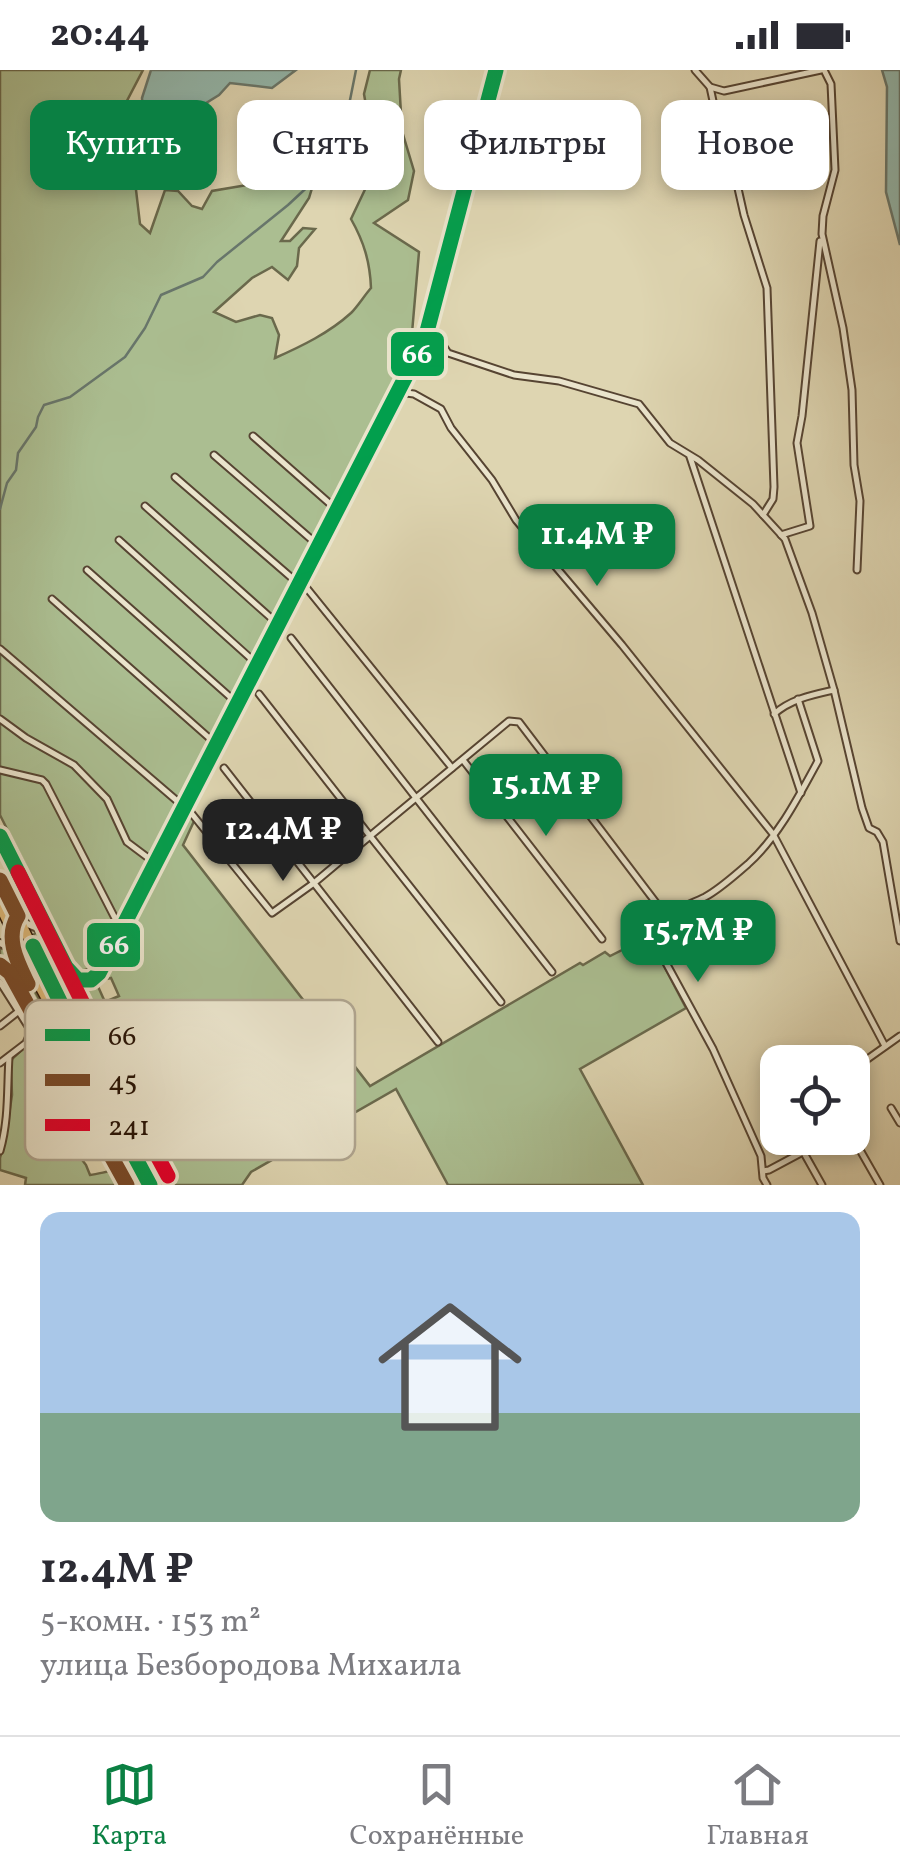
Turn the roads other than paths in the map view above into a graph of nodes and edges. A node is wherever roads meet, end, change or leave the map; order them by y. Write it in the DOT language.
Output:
graph roads {
  1 [pos="496,70"];
  2 [pos="694,70"];
  3 [pos="823,70"];
  4 [pos="710,87"];
  5 [pos="822,234"];
  6 [pos="425,339"];
  7 [pos="397,392"];
  8 [pos="253,436"];
  9 [pos="689,454"];
  10 [pos="214,455"];
  11 [pos="175,477"];
  12 [pos="144,506"];
  13 [pos="338,510"];
  14 [pos="763,515"];
  15 [pos="781,535"];
  16 [pos="118,540"];
  17 [pos="319,546"];
  18 [pos="87,570"];
  19 [pos="857,570"];
  20 [pos="301,583"];
  21 [pos="52,599"];
  22 [pos="279,625"];
  23 [pos="292,638"];
  24 [pos="0,649"];
  25 [pos="258,665"];
  26 [pos="834,690"];
  27 [pos="259,694"];
  28 [pos="798,699"];
  29 [pos="238,704"];
  30 [pos="774,714"];
  31 [pos="0,720"];
  32 [pos="216,744"];
  33 [pos="463,760"];
  34 [pos="224,768"];
  35 [pos="452,768"];
  36 [pos="0,770"];
  37 [pos="801,793"];
  38 [pos="417,799"];
  39 [pos="184,805"];
  40 [pos="772,834"];
  41 [pos="0,836"];
  42 [pos="370,836"];
  43 [pos="154,863"];
  44 [pos="0,881"];
  45 [pos="314,883"];
  46 [pos="0,906"];
  47 [pos="660,908"];
  48 [pos="14,922"];
  49 [pos="44,923"];
  50 [pos="35,927"];
  51 [pos="120,928"];
  52 [pos="602,939"];
  53 [pos="900,940"];
  54 [pos="0,941"];
  55 [pos="33,948"];
  56 [pos="26,961"];
  57 [pos="552,972"];
  58 [pos="0,982"];
  59 [pos="47,1000"];
  60 [pos="59,1000"];
  61 [pos="502,1002"];
  62 [pos="18,1011"];
  63 [pos="25,1022"];
  64 [pos="0,1026"];
  65 [pos="900,1036"];
  66 [pos="438,1042"];
  67 [pos="25,1044"];
  68 [pos="885,1046"];
  69 [pos="9,1057"];
  70 [pos="870,1057"];
  71 [pos="0,1062"];
  72 [pos="891,1108"];
  73 [pos="900,1123"];
  74 [pos="0,1151"];
  75 [pos="797,1155"];
  76 [pos="805,1155"];
  77 [pos="863,1155"];
  78 [pos="137,1160"];
  79 [pos="763,1171"];
  80 [pos="150,1185"];
  81 [pos="767,1185"];
  82 [pos="822,1185"];
  83 [pos="880,1185"];
  1 -- 6 [label="street"];
  2 -- 4 [label="street"];
  3 -- 4 [label="street"];
  3 -- 5 [label="street"];
  4 -- 14 [label="street"];
  5 -- 15 [label="street"];
  5 -- 19 [label="street"];
  6 -- 7 [label="street"];
  6 -- 9 [label="street"];
  7 -- 13 [label="street"];
  7 -- 40 [label="street"];
  8 -- 13 [label="street"];
  9 -- 14 [label="street"];
  9 -- 30 [label="street"];
  10 -- 17 [label="street"];
  11 -- 20 [label="street"];
  12 -- 22 [label="street"];
  13 -- 17 [label="street"];
  14 -- 15 [label="street"];
  15 -- 26 [label="street"];
  16 -- 25 [label="street"];
  17 -- 20 [label="street"];
  18 -- 29 [label="street"];
  20 -- 22 [label="street"];
  20 -- 35 [label="street"];
  21 -- 32 [label="street"];
  22 -- 25 [label="street"];
  23 -- 38 [label="street"];
  24 -- 39 [label="street"];
  25 -- 29 [label="street"];
  26 -- 28 [label="street"];
  26 -- 53 [label="street"];
  27 -- 42 [label="street"];
  28 -- 30 [label="street"];
  28 -- 37 [label="street"];
  29 -- 32 [label="street"];
  30 -- 37 [label="street"];
  31 -- 43 [label="street"];
  32 -- 39 [label="street"];
  33 -- 35 [label="street"];
  33 -- 47 [label="street"];
  33 -- 52 [label="street"];
  34 -- 45 [label="street"];
  35 -- 38 [label="street"];
  36 -- 51 [label="street"];
  37 -- 40 [label="street"];
  38 -- 42 [label="street"];
  38 -- 57 [label="street"];
  39 -- 43 [label="street"];
  39 -- 45 [label="street"];
  40 -- 68 [label="street"];
  40 -- 79 [label="street"];
  41 -- 49 [label="street"];
  42 -- 45 [label="street"];
  42 -- 61 [label="street"];
  43 -- 51 [label="street"];
  44 -- 48 [label="main road"];
  45 -- 66 [label="street"];
  46 -- 48 [label="main road"];
  48 -- 50 [label="street"];
  48 -- 54 [label="street"];
  48 -- 55 [label="main road"];
  48 -- 56 [label="main road"];
  49 -- 50 [label="street"];
  49 -- 51 [label="street"];
  50 -- 55 [label="street"];
  54 -- 56 [label="street"];
  55 -- 60 [label="main road"];
  56 -- 59 [label="main road"];
  58 -- 62 [label="street"];
  62 -- 63 [label="street"];
  62 -- 64 [label="street"];
  65 -- 68 [label="street"];
  67 -- 69 [label="street"];
  68 -- 70 [label="street"];
  69 -- 71 [label="street"];
  69 -- 74 [label="street"];
  72 -- 73 [label="street"];
  75 -- 79 [label="street"];
  76 -- 82 [label="street"];
  77 -- 83 [label="street"];
  78 -- 80 [label="main road"];
  79 -- 81 [label="street"];
}
